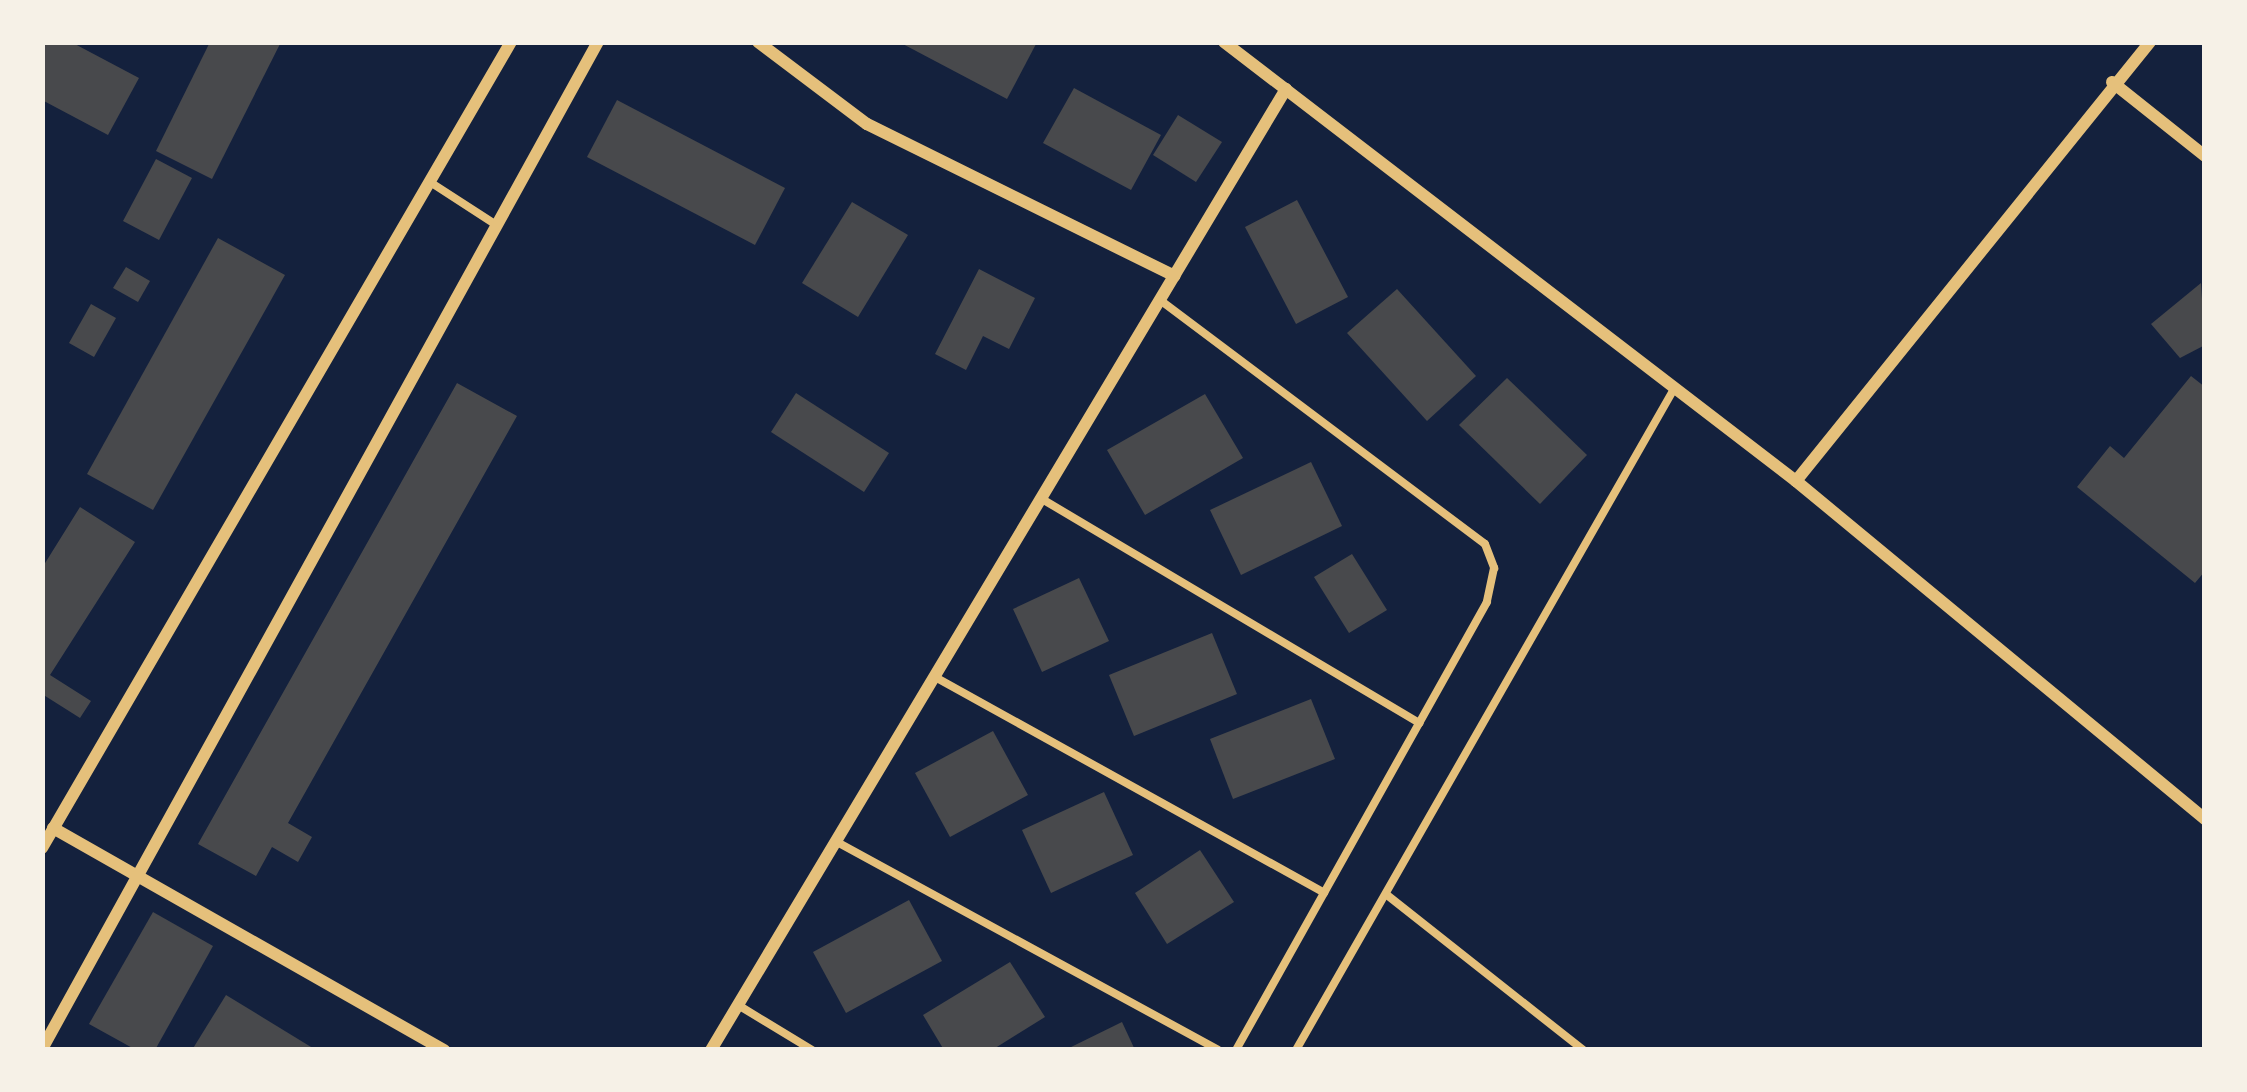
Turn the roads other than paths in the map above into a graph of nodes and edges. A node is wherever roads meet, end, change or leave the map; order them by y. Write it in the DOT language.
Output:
graph roads {
  1 [pos="512,42"];
  2 [pos="598,42"];
  3 [pos="758,42"];
  4 [pos="1224,42"];
  5 [pos="2150,42"];
  6 [pos="2112,82"];
  7 [pos="1286,89"];
  8 [pos="2205,156"];
  9 [pos="430,182"];
  10 [pos="495,224"];
  11 [pos="1175,276"];
  12 [pos="1160,300"];
  13 [pos="1675,388"];
  14 [pos="1796,481"];
  15 [pos="1042,499"];
  16 [pos="935,677"];
  17 [pos="1419,723"];
  18 [pos="2205,819"];
  19 [pos="53,828"];
  20 [pos="837,842"];
  21 [pos="42,848"];
  22 [pos="136,875"];
  23 [pos="1324,893"];
  24 [pos="1388,895"];
  25 [pos="738,1005"];
  26 [pos="42,1049"];
  27 [pos="444,1050"];
  28 [pos="711,1050"];
  29 [pos="812,1050"];
  30 [pos="1218,1050"];
  31 [pos="1236,1050"];
  32 [pos="1296,1050"];
  33 [pos="1583,1050"];
  1 -- 9 [label="street"];
  2 -- 10 [label="street"];
  3 -- 11 [label="street"];
  4 -- 7 [label="street"];
  5 -- 6 [label="street"];
  6 -- 8 [label="street"];
  6 -- 14 [label="street"];
  7 -- 11 [label="street"];
  7 -- 13 [label="street"];
  9 -- 10 [label="lane"];
  9 -- 19 [label="street"];
  10 -- 22 [label="street"];
  11 -- 12 [label="street"];
  12 -- 15 [label="street"];
  12 -- 17 [label="lane"];
  13 -- 14 [label="street"];
  13 -- 24 [label="lane"];
  14 -- 18 [label="street"];
  15 -- 16 [label="street"];
  15 -- 17 [label="lane"];
  16 -- 20 [label="street"];
  16 -- 23 [label="lane"];
  17 -- 23 [label="lane"];
  19 -- 21 [label="street"];
  19 -- 22 [label="street"];
  20 -- 25 [label="street"];
  20 -- 30 [label="lane"];
  22 -- 26 [label="street"];
  22 -- 27 [label="street"];
  23 -- 31 [label="lane"];
  24 -- 32 [label="lane"];
  24 -- 33 [label="lane"];
  25 -- 28 [label="street"];
  25 -- 29 [label="lane"];
}
